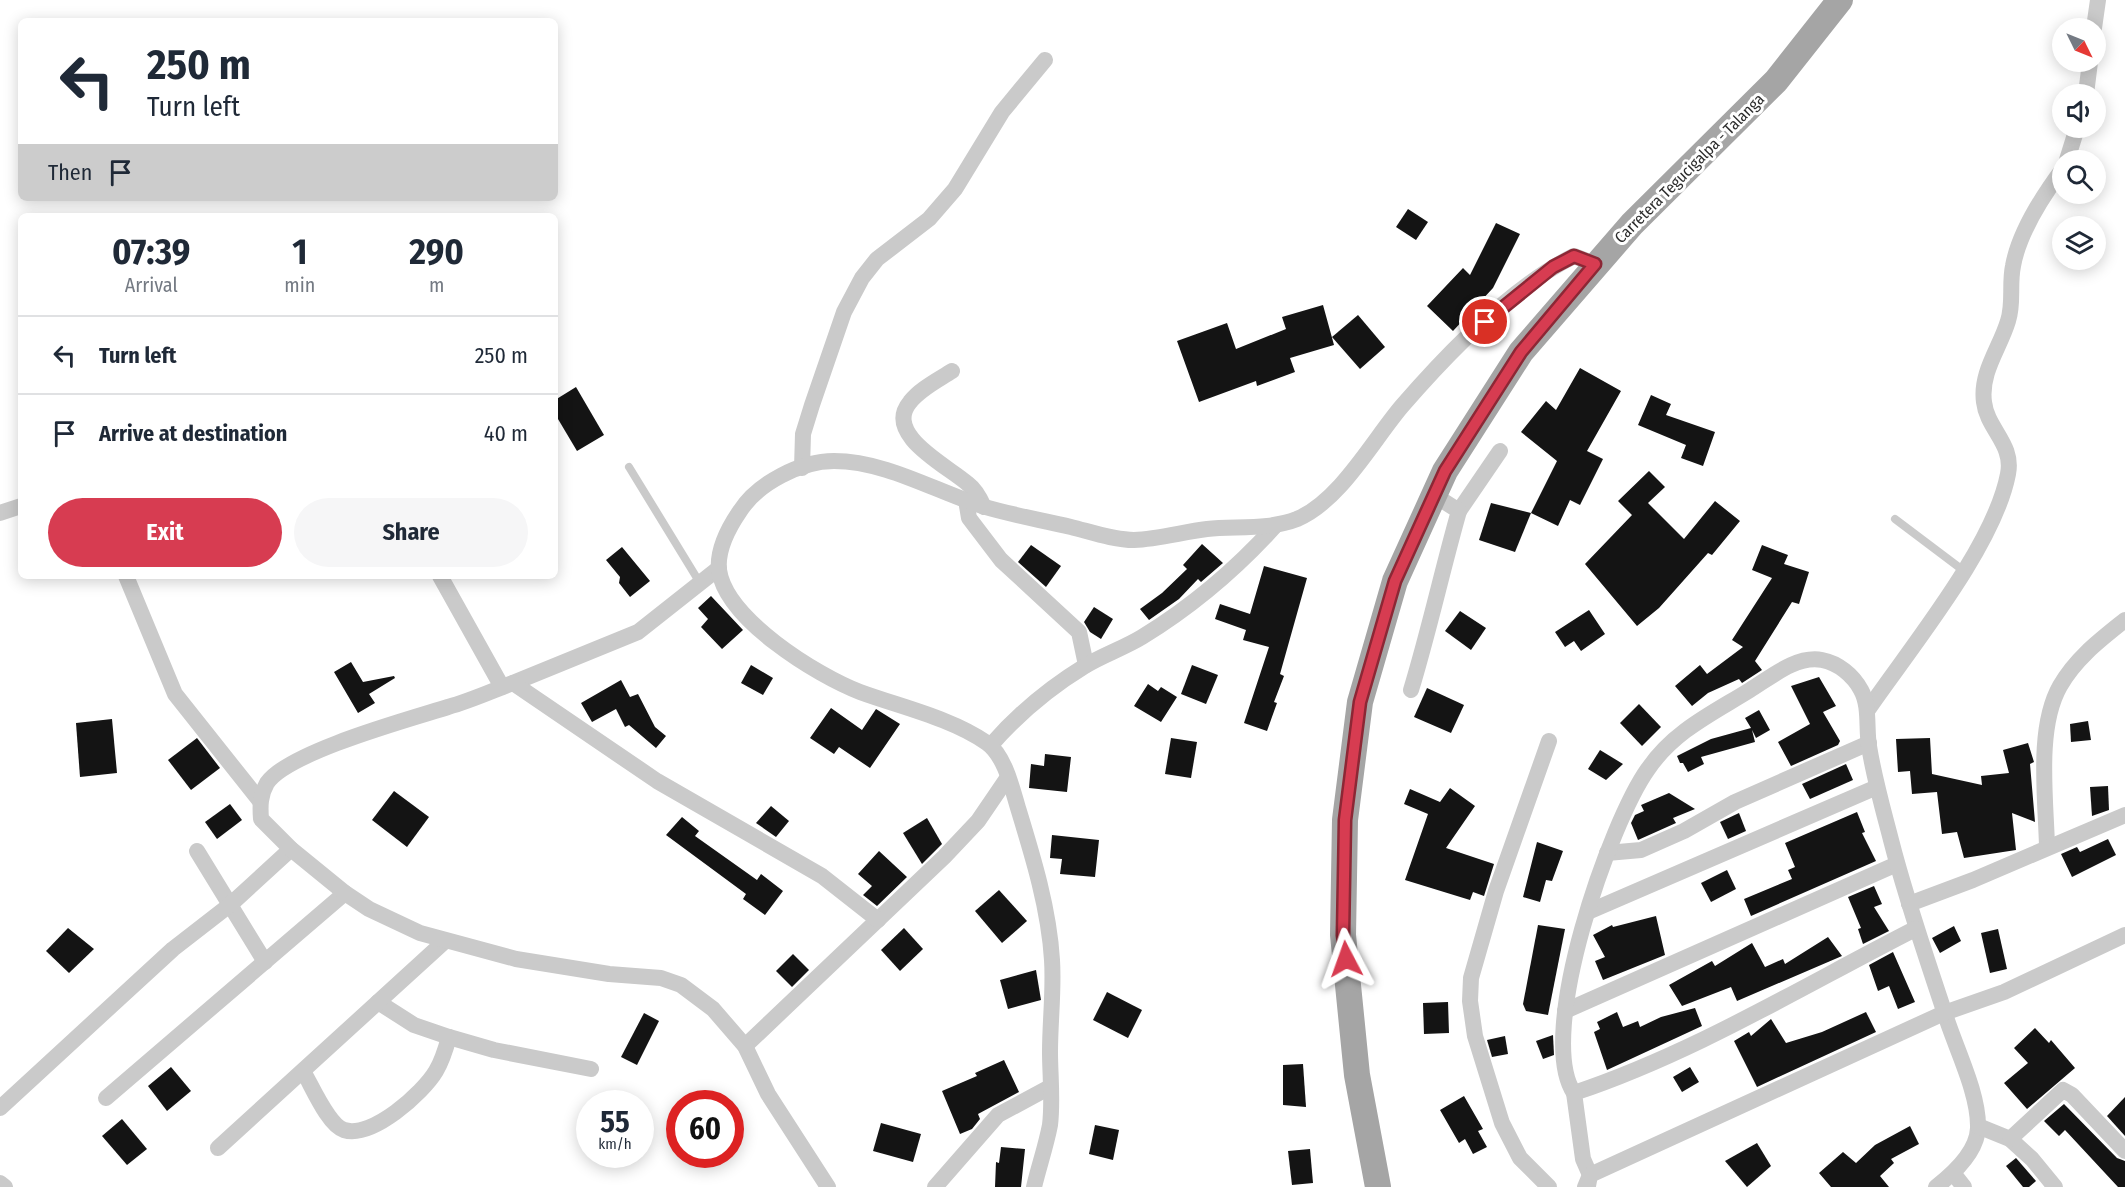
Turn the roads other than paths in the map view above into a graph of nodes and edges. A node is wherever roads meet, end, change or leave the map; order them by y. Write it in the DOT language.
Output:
graph roads {
  1 [pos="1840,0"];
  2 [pos="2098,0"];
  3 [pos="2095,18"];
  4 [pos="1045,60"];
  5 [pos="2052,186"];
  6 [pos="1595,264"];
  7 [pos="952,372"];
  8 [pos="1500,451"];
  9 [pos="629,467"];
  10 [pos="802,468"];
  11 [pos="1434,495"];
  12 [pos="966,500"];
  13 [pos="18,507"];
  14 [pos="984,507"];
  15 [pos="1459,511"];
  16 [pos="0,513"];
  17 [pos="1895,519"];
  18 [pos="1275,526"];
  19 [pos="719,568"];
  20 [pos="1964,571"];
  21 [pos="127,579"];
  22 [pos="442,579"];
  23 [pos="700,583"];
  24 [pos="2125,620"];
  25 [pos="1086,665"];
  26 [pos="507,685"];
  27 [pos="1411,690"];
  28 [pos="1867,711"];
  29 [pos="1549,741"];
  30 [pos="1869,743"];
  31 [pos="991,745"];
  32 [pos="1008,777"];
  33 [pos="1877,787"];
  34 [pos="260,801"];
  35 [pos="2125,815"];
  36 [pos="2048,847"];
  37 [pos="291,849"];
  38 [pos="197,851"];
  39 [pos="1607,853"];
  40 [pos="1896,864"];
  41 [pos="345,893"];
  42 [pos="231,904"];
  43 [pos="1909,904"];
  44 [pos="1588,912"];
  45 [pos="878,920"];
  46 [pos="1915,928"];
  47 [pos="2125,935"];
  48 [pos="445,941"];
  49 [pos="265,962"];
  50 [pos="378,1002"];
  51 [pos="1565,1011"];
  52 [pos="1944,1013"];
  53 [pos="449,1037"];
  54 [pos="745,1046"];
  55 [pos="591,1069"];
  56 [pos="303,1071"];
  57 [pos="1050,1087"];
  58 [pos="1574,1093"];
  59 [pos="106,1098"];
  60 [pos="0,1108"];
  61 [pos="1978,1126"];
  62 [pos="2010,1139"];
  63 [pos="218,1148"];
  64 [pos="2125,1151"];
  65 [pos="1953,1173"];
  66 [pos="0,1183"];
  67 [pos="1588,1183"];
  68 [pos="5,1187"];
  69 [pos="828,1187"];
  70 [pos="935,1187"];
  71 [pos="1034,1187"];
  72 [pos="1378,1187"];
  73 [pos="1549,1187"];
  74 [pos="1936,1187"];
  75 [pos="1964,1187"];
  76 [pos="2055,1187"];
  1 -- 6 [label="main road, Carretera Tegucigalpa - Talanga"];
  2 -- 3 [label="street"];
  4 -- 10 [label="street"];
  5 -- 20 [label="street"];
  6 -- 11 [label="main road, Carretera Tegucigalpa - Talanga"];
  6 -- 18 [label="street"];
  7 -- 14 [label="street"];
  8 -- 15 [label="street"];
  9 -- 23 [label="lane"];
  10 -- 12 [label="street"];
  10 -- 19 [label="street"];
  11 -- 15 [label="street"];
  11 -- 72 [label="main road, Carretera Tegucigalpa - Talanga"];
  12 -- 14 [label="street"];
  12 -- 25 [label="street"];
  13 -- 16 [label="street"];
  14 -- 18 [label="street"];
  15 -- 27 [label="street"];
  17 -- 20 [label="lane"];
  18 -- 25 [label="street"];
  19 -- 23 [label="street"];
  19 -- 31 [label="street"];
  20 -- 28 [label="street"];
  21 -- 34 [label="street"];
  22 -- 26 [label="street"];
  23 -- 26 [label="street"];
  24 -- 36 [label="street"];
  25 -- 31 [label="street"];
  26 -- 34 [label="street"];
  26 -- 45 [label="street"];
  28 -- 30 [label="street"];
  28 -- 39 [label="street"];
  29 -- 73 [label="street"];
  30 -- 33 [label="street"];
  30 -- 39 [label="street"];
  31 -- 32 [label="street"];
  32 -- 45 [label="street"];
  32 -- 57 [label="street"];
  33 -- 40 [label="street"];
  33 -- 44 [label="street"];
  34 -- 37 [label="street"];
  35 -- 36 [label="street"];
  36 -- 43 [label="street"];
  37 -- 41 [label="street"];
  37 -- 42 [label="street"];
  38 -- 42 [label="street"];
  39 -- 44 [label="street"];
  40 -- 43 [label="street"];
  40 -- 51 [label="street"];
  41 -- 48 [label="street"];
  41 -- 49 [label="street"];
  42 -- 49 [label="street"];
  42 -- 60 [label="street"];
  43 -- 46 [label="street"];
  44 -- 51 [label="street"];
  45 -- 54 [label="street"];
  46 -- 52 [label="street"];
  46 -- 58 [label="street"];
  47 -- 52 [label="street"];
  48 -- 50 [label="street"];
  48 -- 54 [label="street"];
  49 -- 59 [label="street"];
  50 -- 53 [label="street"];
  50 -- 56 [label="street"];
  51 -- 58 [label="street"];
  52 -- 61 [label="street"];
  52 -- 67 [label="street"];
  53 -- 55 [label="street"];
  53 -- 56 [label="street"];
  54 -- 69 [label="street"];
  56 -- 63 [label="street"];
  57 -- 70 [label="street"];
  57 -- 71 [label="street"];
  58 -- 67 [label="street"];
  61 -- 62 [label="street"];
  61 -- 65 [label="street"];
  62 -- 64 [label="street"];
  62 -- 76 [label="street"];
  65 -- 74 [label="street"];
  65 -- 75 [label="street"];
  66 -- 68 [label="street"];
}
